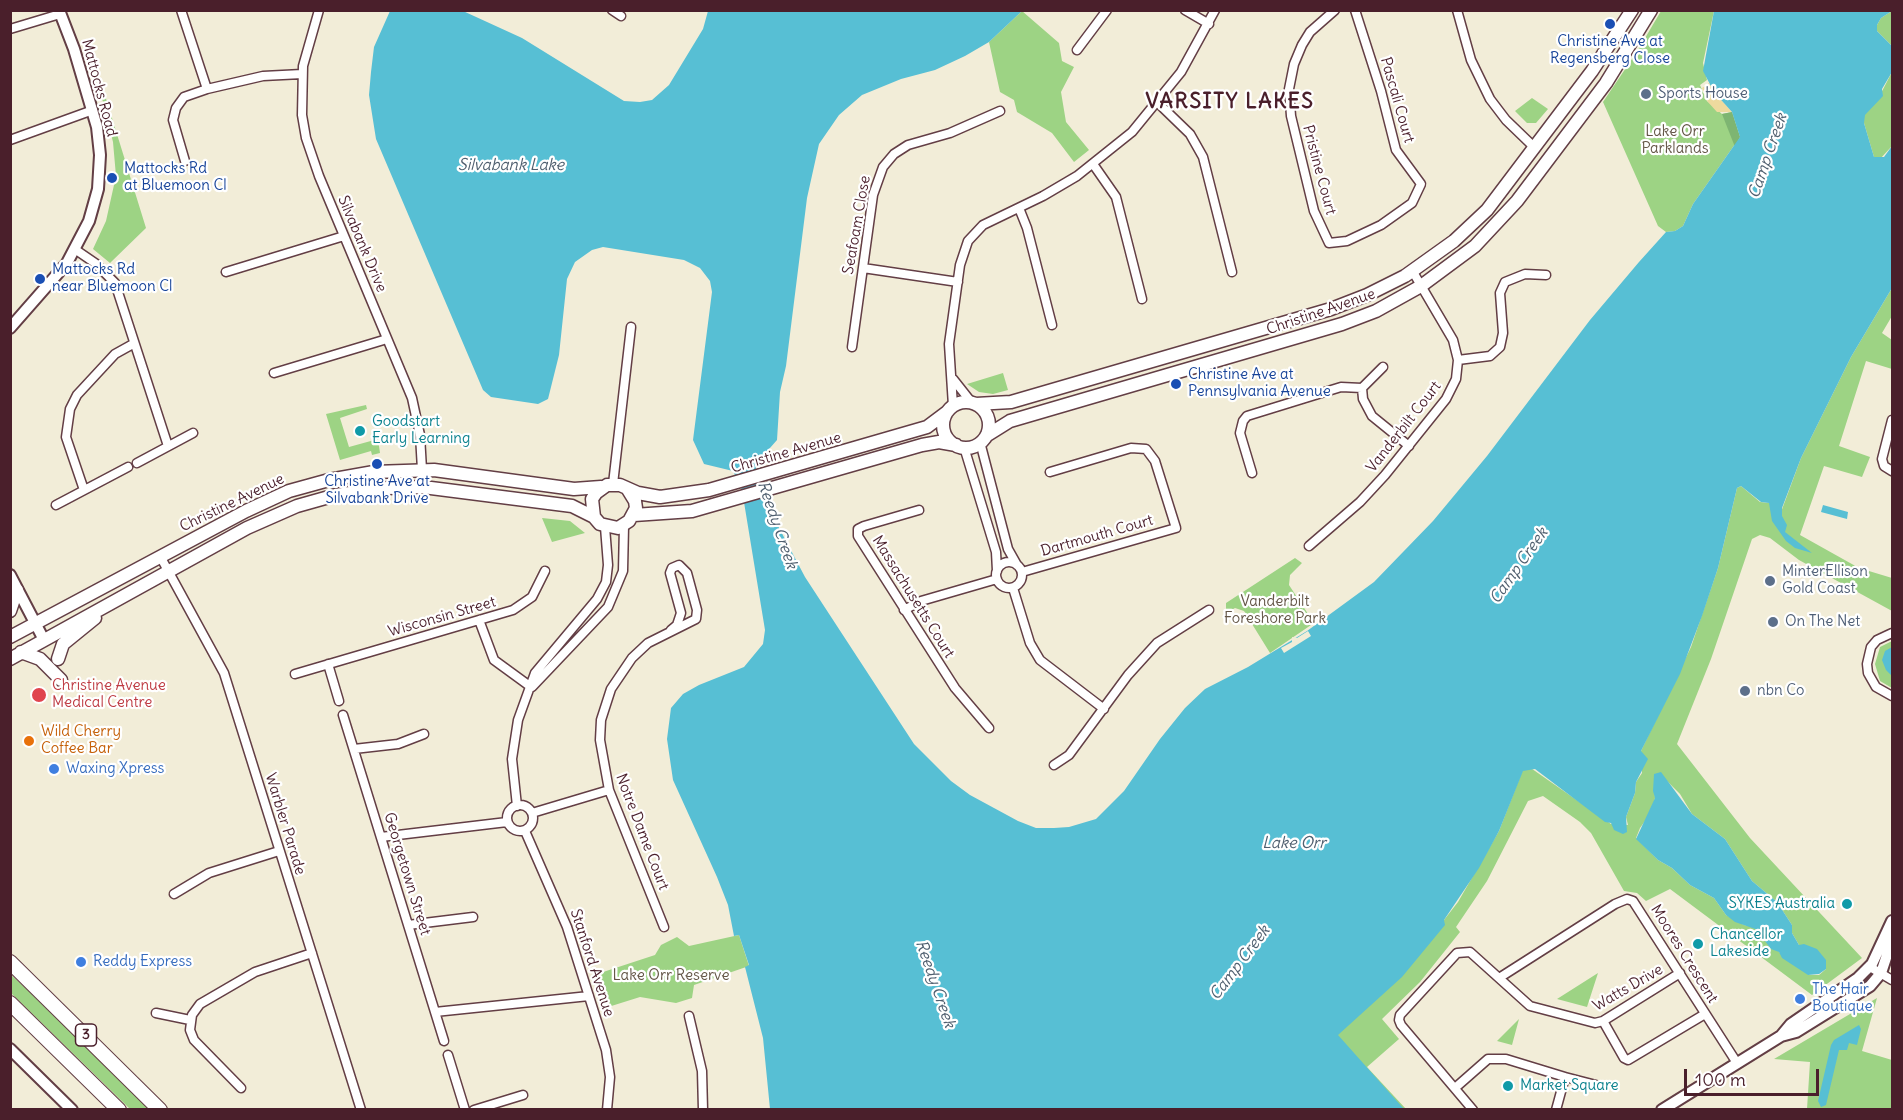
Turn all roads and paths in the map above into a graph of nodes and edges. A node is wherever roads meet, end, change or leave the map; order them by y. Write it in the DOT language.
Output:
graph roads {
  1 [pos="181,10"];
  2 [pos="319,10"];
  3 [pos="612,10"];
  4 [pos="1107,10"];
  5 [pos="1185,10"];
  6 [pos="1215,10"];
  7 [pos="1335,10"];
  8 [pos="1355,10"];
  9 [pos="1457,10"];
  10 [pos="1632,10"];
  11 [pos="1651,10"];
  12 [pos="59,12"];
  13 [pos="621,16"];
  14 [pos="1209,24"];
  15 [pos="10,29"];
  16 [pos="1077,50"];
  17 [pos="302,74"];
  18 [pos="207,88"];
  19 [pos="1158,103"];
  20 [pos="93,110"];
  21 [pos="1000,111"];
  22 [pos="10,140"];
  23 [pos="1535,148"];
  24 [pos="1548,160"];
  25 [pos="185,161"];
  26 [pos="1093,164"];
  27 [pos="1019,208"];
  28 [pos="344,236"];
  29 [pos="1329,243"];
  30 [pos="76,250"];
  31 [pos="863,268"];
  32 [pos="226,272"];
  33 [pos="1232,272"];
  34 [pos="1413,272"];
  35 [pos="1546,275"];
  36 [pos="958,282"];
  37 [pos="1421,286"];
  38 [pos="1142,299"];
  39 [pos="1052,325"];
  40 [pos="631,327"];
  41 [pos="10,328"];
  42 [pos="387,339"];
  43 [pos="133,344"];
  44 [pos="852,347"];
  45 [pos="1458,360"];
  46 [pos="1383,367"];
  47 [pos="274,373"];
  48 [pos="952,379"];
  49 [pos="1362,388"];
  50 [pos="974,404"];
  51 [pos="950,409"];
  52 [pos="1893,420"];
  53 [pos="193,433"];
  54 [pos="983,439"];
  55 [pos="168,446"];
  56 [pos="960,446"];
  57 [pos="1409,446"];
  58 [pos="137,463"];
  59 [pos="128,467"];
  60 [pos="423,470"];
  61 [pos="1893,471"];
  62 [pos="1050,472"];
  63 [pos="1252,473"];
  64 [pos="423,486"];
  65 [pos="607,486"];
  66 [pos="627,488"];
  67 [pos="84,490"];
  68 [pos="56,505"];
  69 [pos="919,510"];
  70 [pos="246,511"];
  71 [pos="634,515"];
  72 [pos="594,517"];
  73 [pos="253,525"];
  74 [pos="624,526"];
  75 [pos="605,527"];
  76 [pos="1309,546"];
  77 [pos="160,556"];
  78 [pos="1019,568"];
  79 [pos="168,570"];
  80 [pos="545,571"];
  81 [pos="10,575"];
  82 [pos="997,575"];
  83 [pos="1013,588"];
  84 [pos="17,590"];
  85 [pos="116,600"];
  86 [pos="904,610"];
  87 [pos="1209,610"];
  88 [pos="10,611"];
  89 [pos="479,620"];
  90 [pos="35,623"];
  91 [pos="673,629"];
  92 [pos="1893,633"];
  93 [pos="10,637"];
  94 [pos="44,640"];
  95 [pos="16,656"];
  96 [pos="58,659"];
  97 [pos="328,664"];
  98 [pos="295,674"];
  99 [pos="61,680"];
  100 [pos="531,687"];
  101 [pos="1893,696"];
  102 [pos="339,701"];
  103 [pos="1104,709"];
  104 [pos="343,715"];
  105 [pos="989,728"];
  106 [pos="424,734"];
  107 [pos="354,749"];
  108 [pos="1054,765"];
  109 [pos="609,790"];
  110 [pos="517,806"];
  111 [pos="532,813"];
  112 [pos="507,822"];
  113 [pos="525,831"];
  114 [pos="381,837"];
  115 [pos="279,850"];
  116 [pos="174,894"];
  117 [pos="473,917"];
  118 [pos="408,926"];
  119 [pos="664,927"];
  120 [pos="1892,931"];
  121 [pos="312,953"];
  122 [pos="10,963"];
  123 [pos="1870,967"];
  124 [pos="1680,973"];
  125 [pos="1881,973"];
  126 [pos="1499,978"];
  127 [pos="1893,980"];
  128 [pos="589,996"];
  129 [pos="10,1003"];
  130 [pos="435,1012"];
  131 [pos="156,1013"];
  132 [pos="1705,1014"];
  133 [pos="690,1016"];
  134 [pos="190,1020"];
  135 [pos="1602,1021"];
  136 [pos="1781,1036"];
  137 [pos="444,1041"];
  138 [pos="10,1049"];
  139 [pos="448,1055"];
  140 [pos="1737,1064"];
  141 [pos="1565,1077"];
  142 [pos="1596,1084"];
  143 [pos="241,1088"];
  144 [pos="1455,1088"];
  145 [pos="523,1095"];
  146 [pos="72,1110"];
  147 [pos="118,1110"];
  148 [pos="160,1110"];
  149 [pos="360,1110"];
  150 [pos="465,1110"];
  151 [pos="474,1110"];
  152 [pos="607,1110"];
  153 [pos="703,1110"];
  154 [pos="1473,1110"];
  155 [pos="1557,1110"];
  156 [pos="1662,1110"];
  1 -- 18 [label="street"];
  2 -- 17 [label="street, Silvabank Drive"];
  3 -- 13 [label="street"];
  4 -- 16 [label="street"];
  5 -- 14 [label="street"];
  6 -- 14 [label="street"];
  7 -- 29 [label="street, Pristine Court"];
  8 -- 29 [label="street, Pascali Court"];
  9 -- 23 [label="street"];
  10 -- 23 [label="main road, Christine Avenue"];
  11 -- 24 [label="main road, Christine Avenue"];
  12 -- 15 [label="street"];
  12 -- 20 [label="street, Mattocks Road"];
  14 -- 19 [label="street"];
  17 -- 18 [label="street"];
  17 -- 28 [label="street, Silvabank Drive"];
  18 -- 25 [label="street"];
  19 -- 26 [label="street"];
  19 -- 33 [label="street"];
  20 -- 22 [label="street"];
  20 -- 30 [label="street, Mattocks Road"];
  21 -- 31 [label="street, Seafoam Close"];
  23 -- 24 [label="main road"];
  23 -- 34 [label="main road, Christine Avenue"];
  24 -- 37 [label="main road, Christine Avenue"];
  26 -- 27 [label="street"];
  26 -- 38 [label="street"];
  27 -- 36 [label="street"];
  27 -- 39 [label="street"];
  28 -- 32 [label="street"];
  28 -- 42 [label="street, Silvabank Drive"];
  30 -- 41 [label="street, Mattocks Road"];
  30 -- 43 [label="street"];
  31 -- 36 [label="street"];
  31 -- 44 [label="street, Seafoam Close"];
  34 -- 37 [label="street"];
  34 -- 50 [label="main road, Christine Avenue"];
  35 -- 45 [label="street"];
  36 -- 48 [label="street"];
  37 -- 45 [label="street"];
  37 -- 54 [label="main road, Christine Avenue"];
  40 -- 65 [label="street"];
  42 -- 47 [label="street"];
  42 -- 60 [label="street, Silvabank Drive"];
  43 -- 55 [label="street"];
  43 -- 67 [label="street"];
  45 -- 57 [label="street, Vanderbilt Court"];
  46 -- 49 [label="street"];
  48 -- 50 [label="street"];
  48 -- 51 [label="street"];
  49 -- 57 [label="street"];
  49 -- 63 [label="street"];
  50 -- 51 [label="main road"];
  50 -- 54 [label="main road"];
  51 -- 56 [label="main road"];
  51 -- 66 [label="main road, Christine Avenue"];
  52 -- 61 [label="street"];
  53 -- 55 [label="street"];
  54 -- 56 [label="main road"];
  54 -- 78 [label="street"];
  55 -- 58 [label="street"];
  56 -- 71 [label="main road, Christine Avenue"];
  56 -- 82 [label="street"];
  57 -- 76 [label="street, Vanderbilt Court"];
  59 -- 67 [label="street"];
  60 -- 64 [label="street, Silvabank Drive"];
  60 -- 65 [label="main road, Christine Avenue"];
  60 -- 70 [label="main road, Christine Avenue"];
  62 -- 78 [label="street, Dartmouth Court"];
  64 -- 72 [label="main road, Christine Avenue"];
  64 -- 73 [label="main road, Christine Avenue"];
  65 -- 66 [label="main road"];
  65 -- 72 [label="main road"];
  66 -- 71 [label="main road"];
  67 -- 68 [label="street"];
  69 -- 86 [label="street, Massachusetts Court"];
  70 -- 73 [label="main road"];
  70 -- 77 [label="main road, Christine Avenue"];
  71 -- 74 [label="main road"];
  72 -- 75 [label="main road"];
  73 -- 79 [label="main road, Christine Avenue"];
  74 -- 75 [label="main road"];
  74 -- 100 [label="street"];
  75 -- 100 [label="street"];
  77 -- 79 [label="street, Warbler Parade"];
  77 -- 90 [label="main road, Christine Avenue"];
  78 -- 82 [label="street"];
  78 -- 83 [label="street"];
  79 -- 85 [label="main road, Christine Avenue"];
  79 -- 115 [label="street, Warbler Parade"];
  80 -- 89 [label="street, Wisconsin Street"];
  81 -- 84 [label="street"];
  82 -- 83 [label="street"];
  82 -- 86 [label="street"];
  83 -- 103 [label="street"];
  84 -- 88 [label="main road"];
  84 -- 90 [label="street"];
  85 -- 94 [label="main road, Christine Avenue"];
  85 -- 96 [label="main road"];
  86 -- 105 [label="street, Massachusetts Court"];
  87 -- 103 [label="street"];
  89 -- 97 [label="street, Wisconsin Street"];
  89 -- 100 [label="street"];
  90 -- 93 [label="main road, Christine Avenue"];
  90 -- 94 [label="street"];
  91 -- 91 [label="street, Notre Dame Court"];
  91 -- 109 [label="street, Notre Dame Court"];
  92 -- 101 [label="street"];
  94 -- 95 [label="main road, Christine Avenue"];
  95 -- 99 [label="main road"];
  97 -- 98 [label="street, Wisconsin Street"];
  97 -- 102 [label="street"];
  100 -- 110 [label="street"];
  103 -- 108 [label="street"];
  104 -- 107 [label="street, Georgetown Street"];
  106 -- 107 [label="street"];
  107 -- 114 [label="street, Georgetown Street"];
  109 -- 111 [label="street"];
  109 -- 119 [label="street, Notre Dame Court"];
  110 -- 111 [label="street"];
  110 -- 112 [label="street"];
  111 -- 113 [label="street"];
  112 -- 113 [label="street"];
  112 -- 114 [label="street"];
  113 -- 128 [label="street, Stanford Avenue"];
  114 -- 118 [label="street, Georgetown Street"];
  115 -- 116 [label="street"];
  115 -- 121 [label="street, Warbler Parade"];
  117 -- 118 [label="street"];
  118 -- 130 [label="street, Georgetown Street"];
  120 -- 123 [label="street"];
  120 -- 125 [label="street"];
  121 -- 134 [label="street"];
  121 -- 149 [label="street, Warbler Parade"];
  122 -- 148 [label="main road, 3"];
  123 -- 125 [label="street"];
  123 -- 136 [label="street"];
  124 -- 126 [label="street, Moores Crescent"];
  124 -- 132 [label="street, Moores Crescent"];
  124 -- 135 [label="street, Watts Drive"];
  125 -- 127 [label="street"];
  125 -- 136 [label="street"];
  126 -- 135 [label="street, Watts Drive"];
  126 -- 144 [label="street, Watts Drive"];
  128 -- 130 [label="street"];
  128 -- 152 [label="street, Stanford Avenue"];
  129 -- 147 [label="main road, 3"];
  130 -- 137 [label="street, Georgetown Street"];
  131 -- 134 [label="street"];
  132 -- 135 [label="street"];
  132 -- 140 [label="street, Moores Crescent"];
  133 -- 153 [label="street"];
  134 -- 143 [label="street"];
  136 -- 140 [label="street"];
  138 -- 146 [label="street"];
  139 -- 150 [label="street"];
  140 -- 156 [label="street"];
  141 -- 142 [label="street"];
  141 -- 144 [label="street"];
  141 -- 155 [label="street"];
  144 -- 154 [label="street, Watts Drive"];
  145 -- 151 [label="street"];
}
